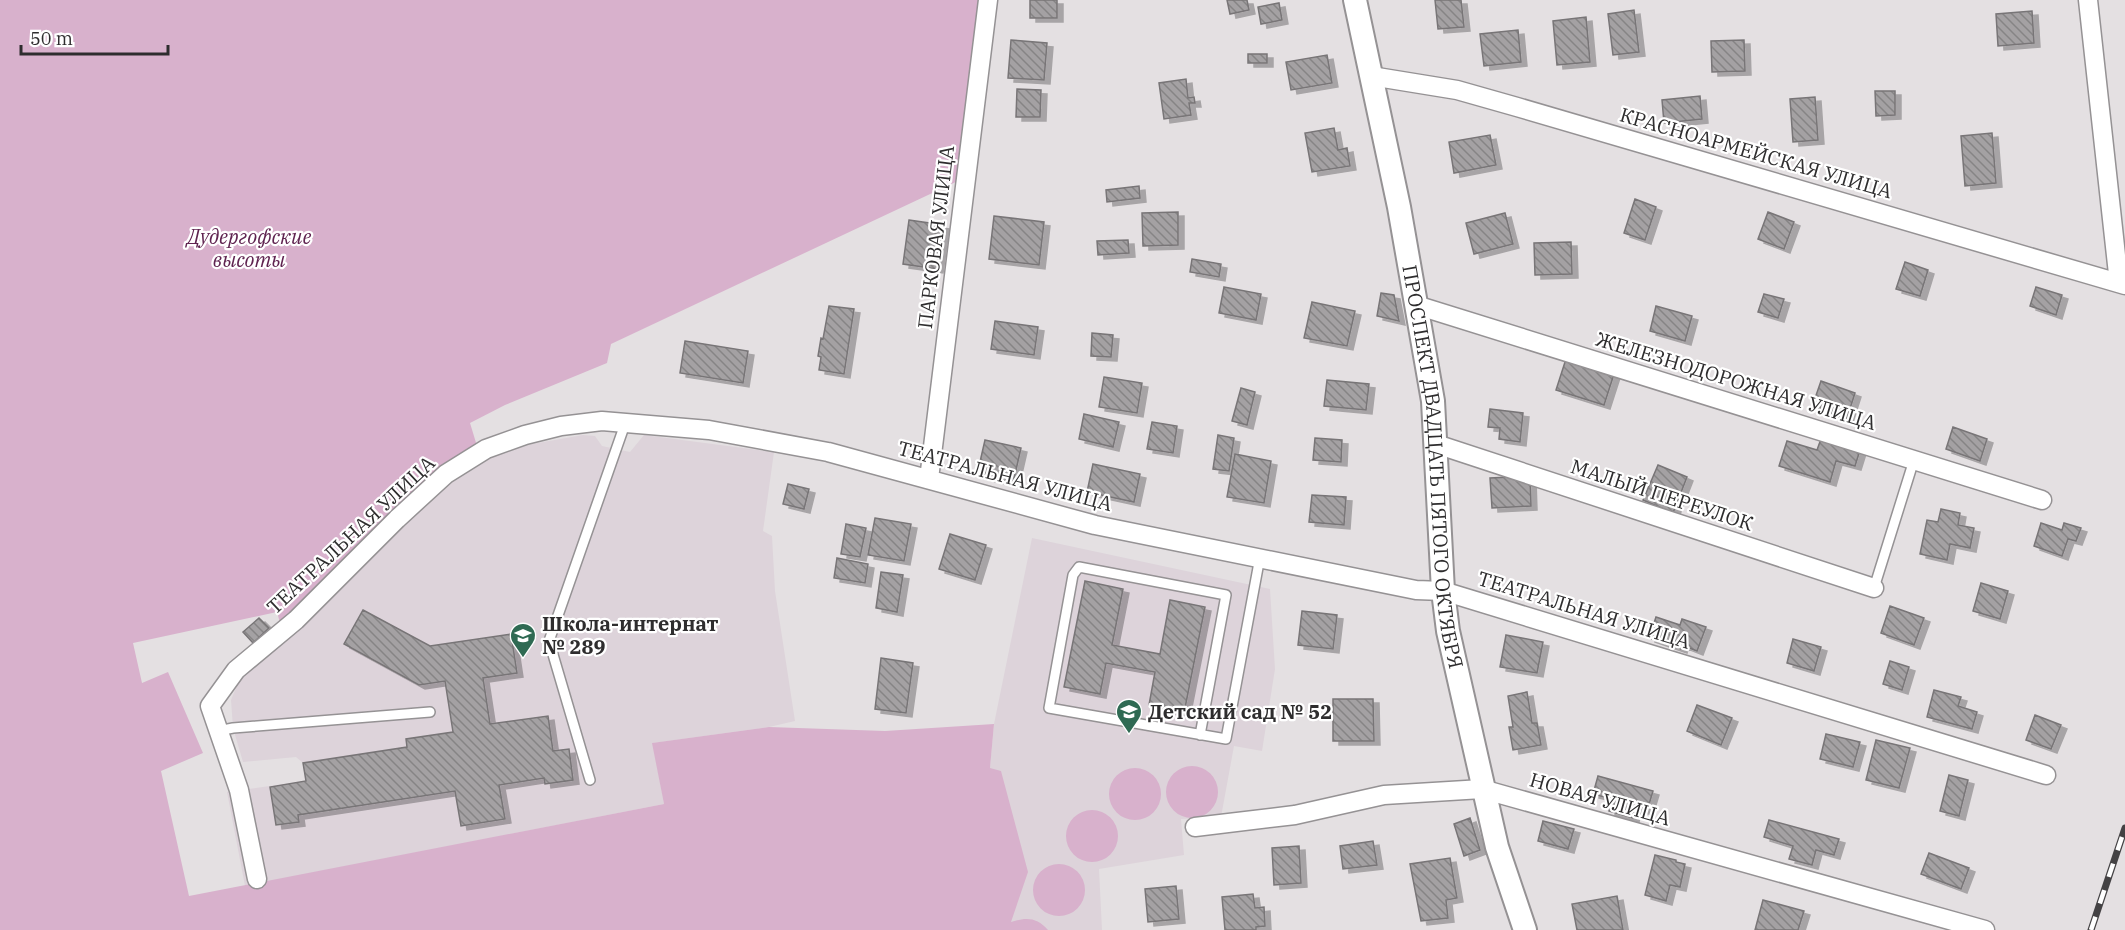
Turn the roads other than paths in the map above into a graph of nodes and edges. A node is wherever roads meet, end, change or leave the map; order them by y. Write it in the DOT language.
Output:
graph roads {
  1 [pos="988,0"];
  2 [pos="1355,0"];
  3 [pos="2088,0"];
  4 [pos="1371,76"];
  5 [pos="2122,284"];
  6 [pos="1416,305"];
  7 [pos="625,424"];
  8 [pos="1436,444"];
  9 [pos="1914,460"];
  10 [pos="929,479"];
  11 [pos="2042,500"];
  12 [pos="1260,557"];
  13 [pos="1874,588"];
  14 [pos="1443,591"];
  15 [pos="430,712"];
  16 [pos="218,731"];
  17 [pos="1200,735"];
  18 [pos="2046,775"];
  19 [pos="590,780"];
  20 [pos="1482,789"];
  21 [pos="1195,827"];
  22 [pos="257,879"];
  23 [pos="1526,930"];
  24 [pos="1986,930"];
  1 -- 10 [label="street, ПАРКОВАЯ УЛИЦА"];
  2 -- 4 [label="street, ПРОСПЕКТ ДВАДЦАТЬ ПЯТОГО ОКТЯБРЯ"];
  3 -- 5 [label="street"];
  4 -- 5 [label="street, КРАСНОАРМЕЙСКАЯ УЛИЦА"];
  4 -- 6 [label="street, ПРОСПЕКТ ДВАДЦАТЬ ПЯТОГО ОКТЯБРЯ"];
  6 -- 8 [label="street, ПРОСПЕКТ ДВАДЦАТЬ ПЯТОГО ОКТЯБРЯ"];
  6 -- 9 [label="street, ЖЕЛЕЗНОДОРОЖНАЯ УЛИЦА"];
  7 -- 10 [label="street, ТЕАТРАЛЬНАЯ УЛИЦА"];
  7 -- 16 [label="street, ТЕАТРАЛЬНАЯ УЛИЦА"];
  7 -- 19 [label="lane"];
  8 -- 13 [label="street, МАЛЫЙ ПЕРЕУЛОК"];
  8 -- 14 [label="street, ПРОСПЕКТ ДВАДЦАТЬ ПЯТОГО ОКТЯБРЯ"];
  9 -- 11 [label="street, ЖЕЛЕЗНОДОРОЖНАЯ УЛИЦА"];
  9 -- 13 [label="lane"];
  10 -- 12 [label="street, ТЕАТРАЛЬНАЯ УЛИЦА"];
  12 -- 14 [label="street, ТЕАТРАЛЬНАЯ УЛИЦА"];
  12 -- 17 [label="lane"];
  14 -- 18 [label="street, ТЕАТРАЛЬНАЯ УЛИЦА"];
  14 -- 20 [label="street, ПРОСПЕКТ ДВАДЦАТЬ ПЯТОГО ОКТЯБРЯ"];
  15 -- 16 [label="lane"];
  16 -- 22 [label="street, ТЕАТРАЛЬНАЯ УЛИЦА"];
  17 -- 17 [label="lane"];
  20 -- 21 [label="street, НОВАЯ УЛИЦА"];
  20 -- 23 [label="street, ПРОСПЕКТ ДВАДЦАТЬ ПЯТОГО ОКТЯБРЯ"];
  20 -- 24 [label="street, НОВАЯ УЛИЦА"];
}
